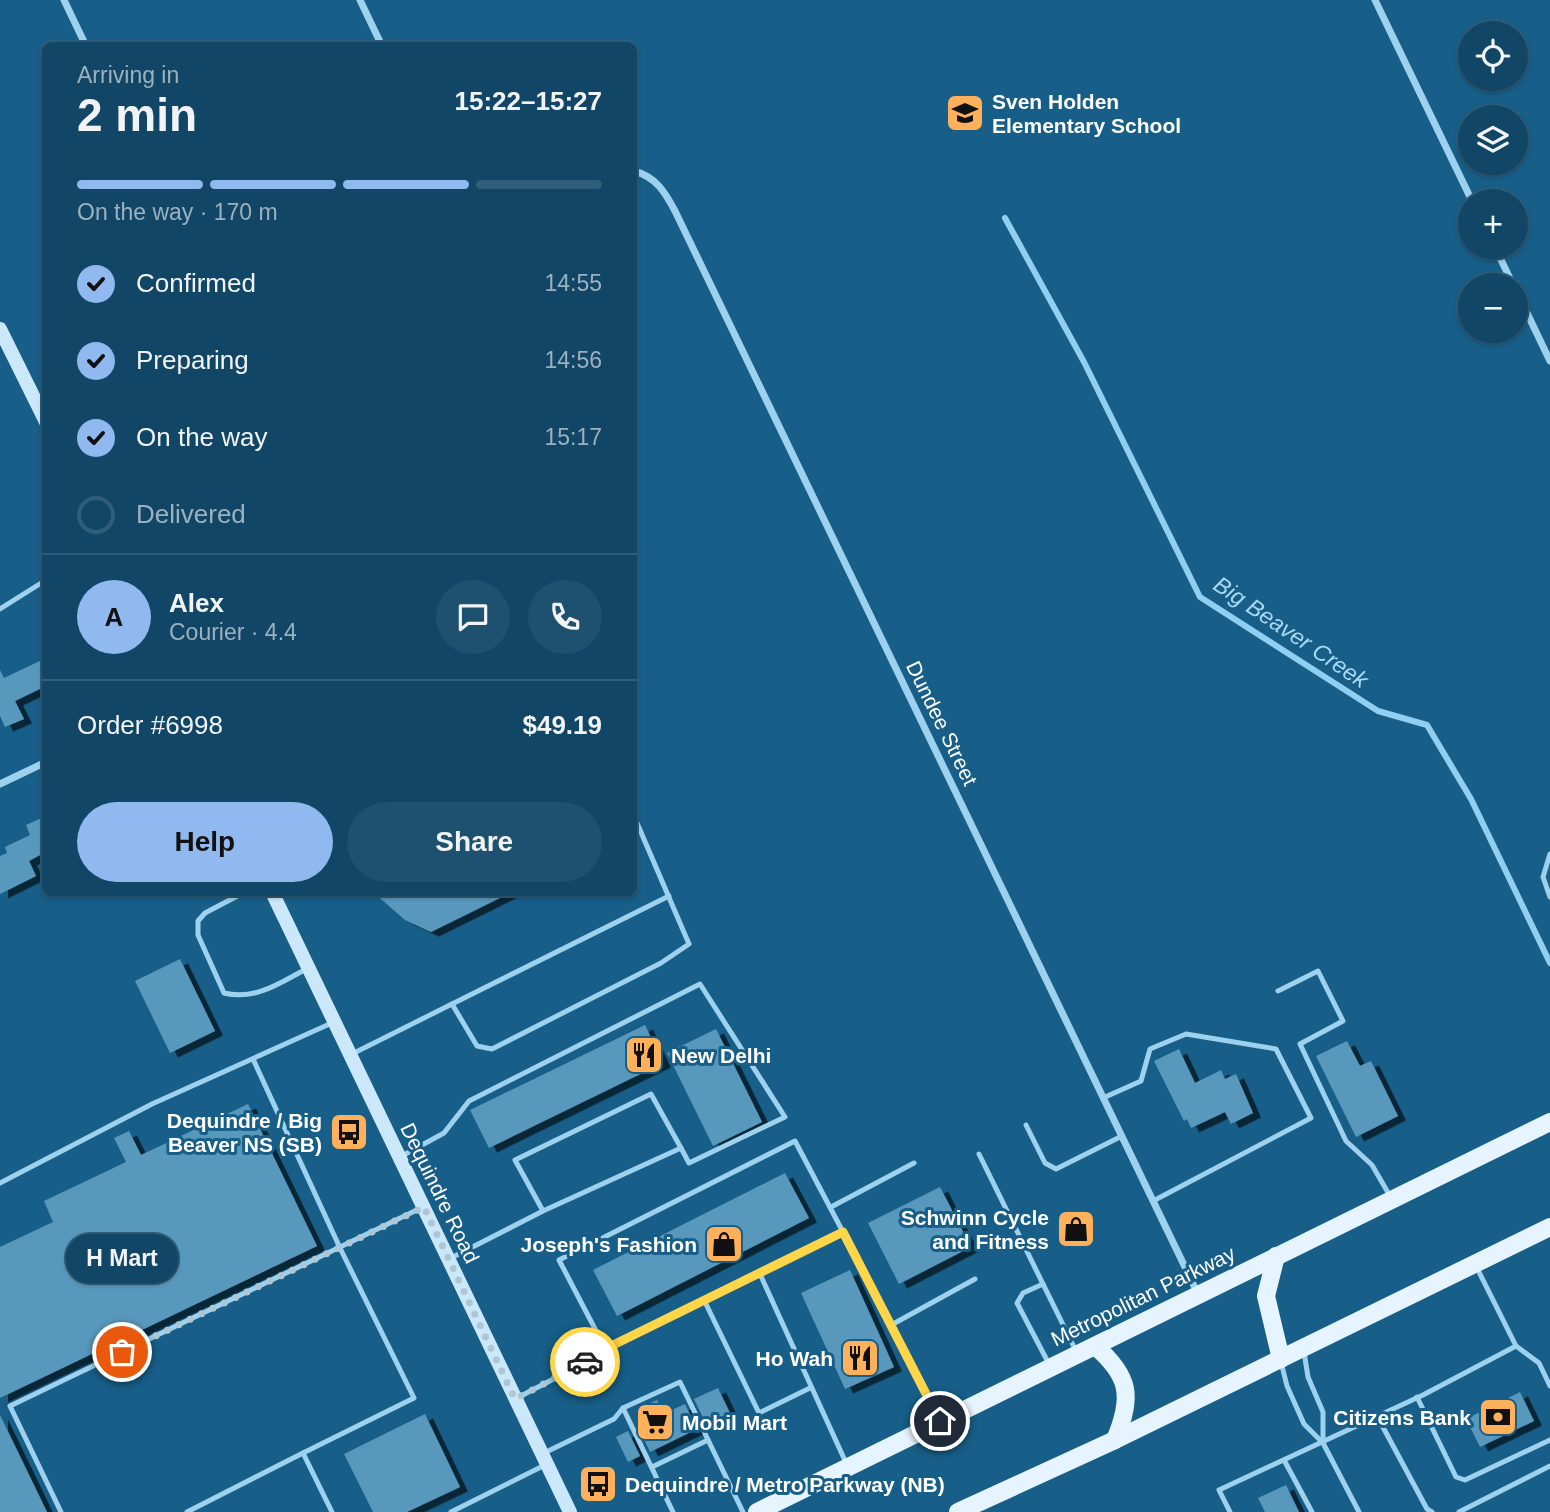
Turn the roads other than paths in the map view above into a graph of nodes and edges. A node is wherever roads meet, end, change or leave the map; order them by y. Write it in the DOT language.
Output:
graph roads {
  1 [pos="64,0"];
  2 [pos="360,0"];
  3 [pos="1375,0"];
  4 [pos="84,42"];
  5 [pos="380,42"];
  6 [pos="637,172"];
  7 [pos="1466,189"];
  8 [pos="1528,316"];
  9 [pos="1,335"];
  10 [pos="1550,361"];
  11 [pos="42,414"];
  12 [pos="42,583"];
  13 [pos="0,609"];
  14 [pos="42,764"];
  15 [pos="0,784"];
  16 [pos="637,823"];
  17 [pos="1550,854"];
  18 [pos="237,896"];
  19 [pos="274,896"];
  20 [pos="669,896"];
  21 [pos="1550,897"];
  22 [pos="309,968"];
  23 [pos="1278,991"];
  24 [pos="452,1004"];
  25 [pos="334,1021"];
  26 [pos="351,1055"];
  27 [pos="253,1059"];
  28 [pos="1103,1098"];
  29 [pos="1550,1122"];
  30 [pos="1026,1125"];
  31 [pos="1122,1136"];
  32 [pos="681,1148"];
  33 [pos="979,1154"];
  34 [pos="400,1157"];
  35 [pos="914,1163"];
  36 [pos="0,1183"];
  37 [pos="1392,1199"];
  38 [pos="1153,1201"];
  39 [pos="424,1207"];
  40 [pos="831,1207"];
  41 [pos="542,1211"];
  42 [pos="1550,1227"];
  43 [pos="843,1232"];
  44 [pos="340,1248"];
  45 [pos="1276,1256"];
  46 [pos="449,1259"];
  47 [pos="1475,1264"];
  48 [pos="760,1274"];
  49 [pos="975,1279"];
  50 [pos="1043,1284"];
  51 [pos="1199,1294"];
  52 [pos="704,1300"];
  53 [pos="892,1324"];
  54 [pos="1095,1346"];
  55 [pos="1516,1346"];
  56 [pos="1304,1348"];
  57 [pos="605,1349"];
  58 [pos="1078,1354"];
  59 [pos="1280,1359"];
  60 [pos="1051,1367"];
  61 [pos="1550,1386"];
  62 [pos="810,1388"];
  63 [pos="1417,1397"];
  64 [pos="515,1399"];
  65 [pos="622,1408"];
  66 [pos="1377,1416"];
  67 [pos="940,1421"];
  68 [pos="708,1440"];
  69 [pos="1115,1440"];
  70 [pos="1550,1440"];
  71 [pos="1323,1443"];
  72 [pos="303,1453"];
  73 [pos="545,1459"];
  74 [pos="1284,1460"];
  75 [pos="1550,1466"];
  76 [pos="652,1468"];
  77 [pos="849,1468"];
  78 [pos="61,1512"];
  79 [pos="187,1512"];
  80 [pos="332,1512"];
  81 [pos="451,1512"];
  82 [pos="570,1512"];
  83 [pos="673,1512"];
  84 [pos="743,1512"];
  85 [pos="757,1512"];
  86 [pos="958,1512"];
  87 [pos="1230,1512"];
  88 [pos="1312,1512"];
  89 [pos="1359,1512"];
  90 [pos="1432,1512"];
  91 [pos="1458,1512"];
  1 -- 4 [label="street"];
  2 -- 5 [label="street"];
  3 -- 7 [label="street"];
  6 -- 28 [label="street, Dundee Street"];
  8 -- 10 [label="street"];
  9 -- 11 [label="main road"];
  12 -- 13 [label="lane"];
  14 -- 15 [label="street"];
  16 -- 20 [label="lane"];
  17 -- 21 [label="lane"];
  18 -- 22 [label="lane"];
  19 -- 22 [label="main road, Dequindre Road"];
  20 -- 24 [label="lane"];
  20 -- 24 [label="lane"];
  22 -- 25 [label="main road, Dequindre Road"];
  23 -- 37 [label="lane"];
  24 -- 26 [label="lane"];
  25 -- 26 [label="main road, Dequindre Road"];
  25 -- 27 [label="lane"];
  26 -- 34 [label="main road, Dequindre Road"];
  27 -- 36 [label="lane"];
  27 -- 44 [label="lane"];
  28 -- 31 [label="street, Dundee Street"];
  28 -- 38 [label="lane"];
  29 -- 37 [label="main road, Metropolitan Parkway"];
  30 -- 31 [label="lane"];
  31 -- 38 [label="street, Dundee Street"];
  32 -- 34 [label="lane"];
  32 -- 41 [label="lane"];
  32 -- 41 [label="lane"];
  33 -- 50 [label="lane"];
  34 -- 39 [label="main road, Dequindre Road"];
  35 -- 40 [label="lane"];
  37 -- 45 [label="main road, Metropolitan Parkway"];
  38 -- 51 [label="street, Dundee Street"];
  39 -- 44 [label="lane"];
  39 -- 46 [label="main road, Dequindre Road"];
  40 -- 43 [label="lane"];
  40 -- 57 [label="lane"];
  41 -- 46 [label="lane"];
  42 -- 47 [label="main road"];
  43 -- 48 [label="lane"];
  43 -- 53 [label="lane"];
  44 -- 72 [label="lane"];
  44 -- 78 [label="lane"];
  45 -- 51 [label="main road, Metropolitan Parkway"];
  45 -- 59 [label="main road"];
  46 -- 64 [label="main road, Dequindre Road"];
  47 -- 55 [label="lane"];
  47 -- 56 [label="main road"];
  48 -- 52 [label="lane"];
  48 -- 62 [label="lane"];
  49 -- 53 [label="lane"];
  50 -- 58 [label="lane"];
  50 -- 60 [label="lane"];
  51 -- 54 [label="main road, Metropolitan Parkway"];
  52 -- 57 [label="lane"];
  52 -- 62 [label="lane"];
  53 -- 67 [label="lane"];
  54 -- 58 [label="main road, Metropolitan Parkway"];
  54 -- 69 [label="main road"];
  55 -- 61 [label="lane"];
  55 -- 63 [label="lane"];
  56 -- 59 [label="main road"];
  56 -- 71 [label="lane"];
  57 -- 64 [label="lane"];
  58 -- 60 [label="main road, Metropolitan Parkway"];
  59 -- 69 [label="main road"];
  59 -- 71 [label="lane"];
  60 -- 67 [label="main road, Metropolitan Parkway"];
  62 -- 77 [label="lane"];
  63 -- 66 [label="lane"];
  63 -- 70 [label="lane"];
  64 -- 73 [label="main road, Dequindre Road"];
  65 -- 68 [label="lane"];
  65 -- 73 [label="lane"];
  65 -- 76 [label="lane"];
  66 -- 71 [label="lane"];
  66 -- 90 [label="lane"];
  67 -- 77 [label="main road, Metropolitan Parkway"];
  68 -- 76 [label="lane"];
  68 -- 84 [label="lane"];
  69 -- 86 [label="main road"];
  71 -- 74 [label="lane"];
  71 -- 89 [label="lane"];
  72 -- 79 [label="lane"];
  72 -- 80 [label="lane"];
  73 -- 81 [label="lane"];
  73 -- 82 [label="main road, Dequindre Road"];
  74 -- 87 [label="lane"];
  74 -- 88 [label="lane"];
  75 -- 91 [label="lane"];
  76 -- 83 [label="lane"];
  77 -- 85 [label="main road, Metropolitan Parkway"];
}
